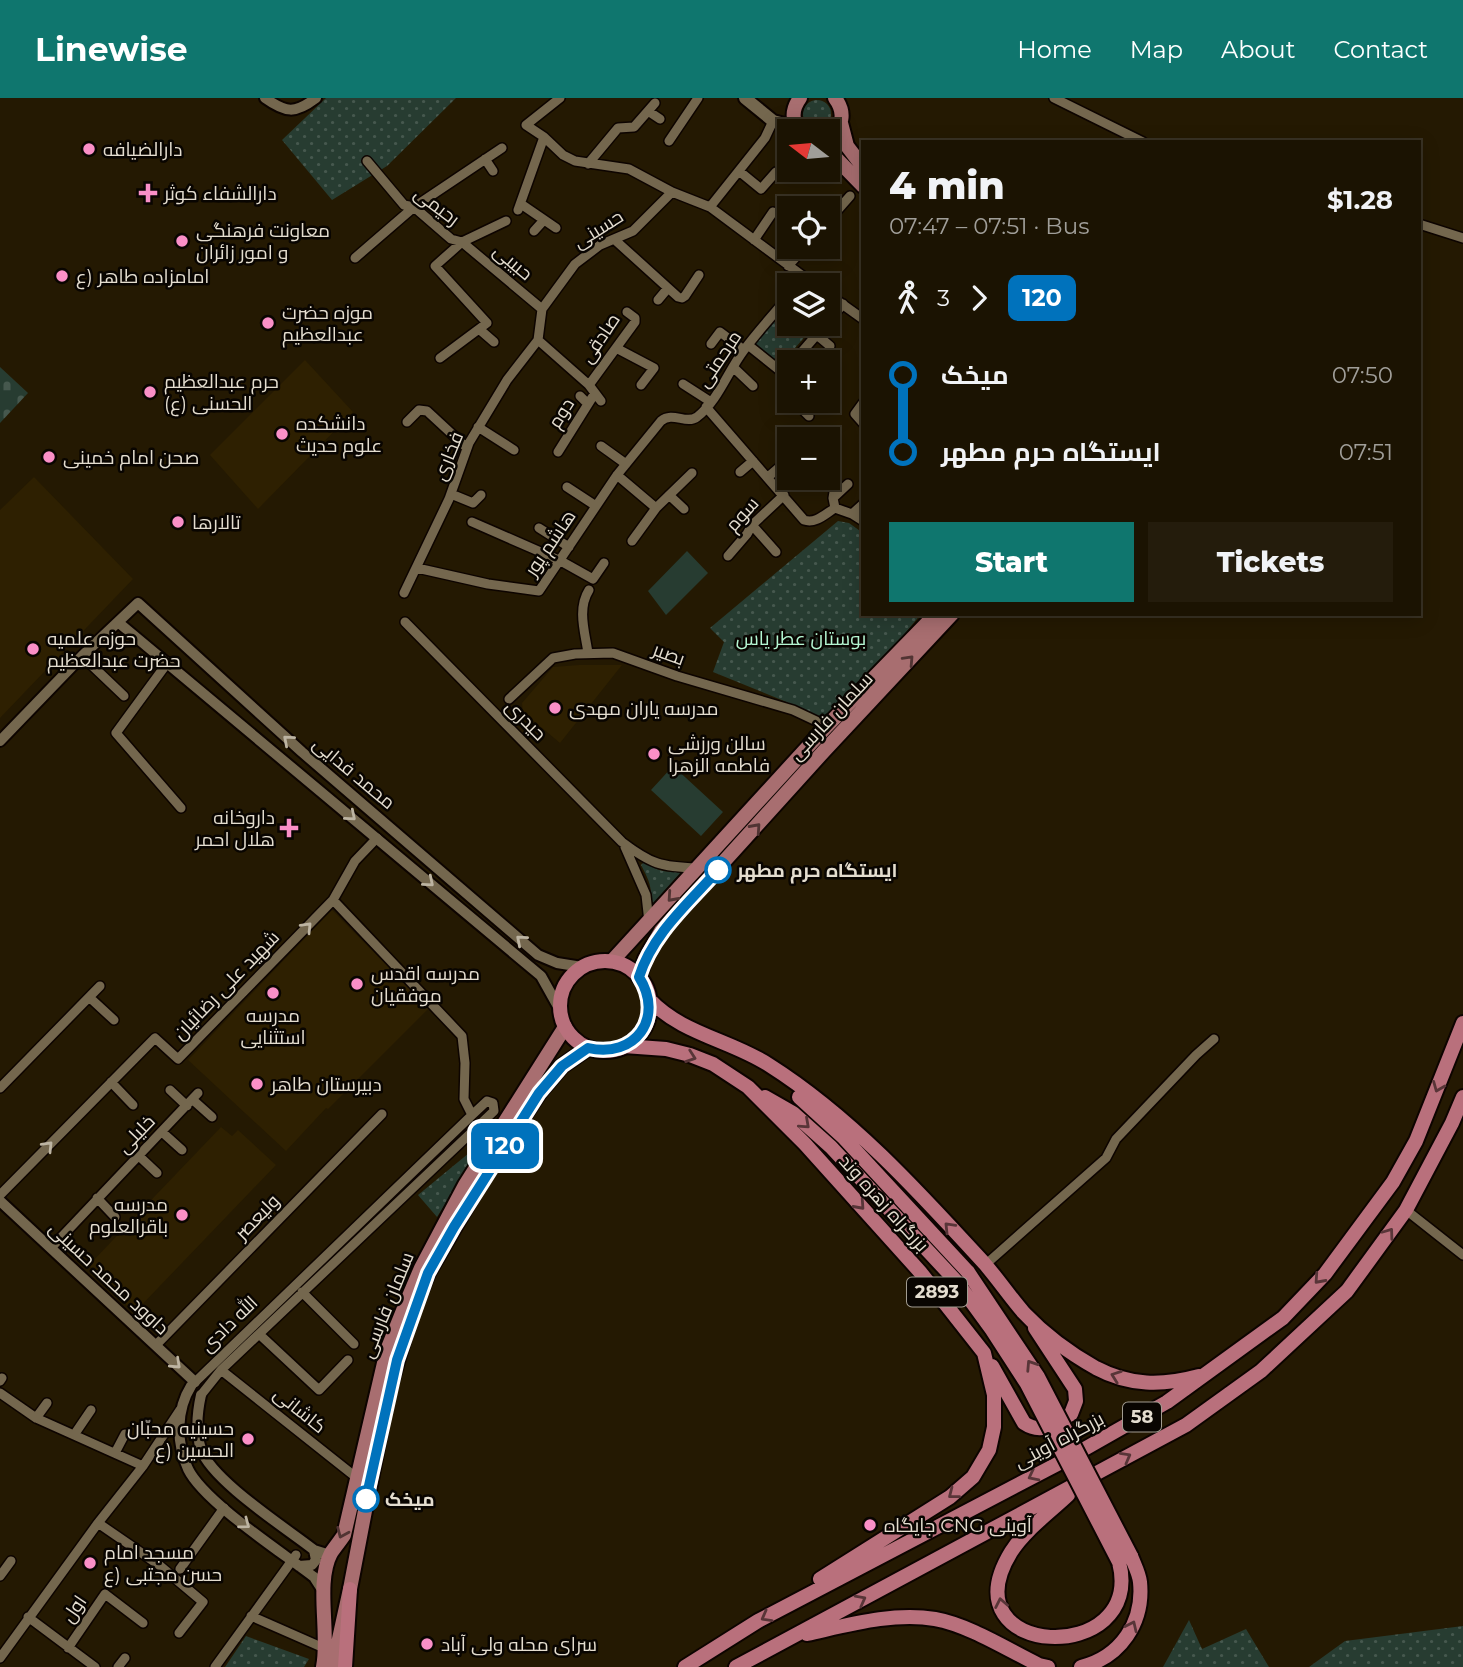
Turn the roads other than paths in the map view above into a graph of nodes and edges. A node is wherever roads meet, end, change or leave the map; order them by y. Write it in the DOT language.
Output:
graph roads {
  1 [pos="265,98"];
  2 [pos="316,98"];
  3 [pos="560,98"];
  4 [pos="698,98"];
  5 [pos="744,98"];
  6 [pos="799,98"];
  7 [pos="835,98"];
  8 [pos="844,98"];
  9 [pos="1054,98"];
  10 [pos="655,103"];
  11 [pos="648,111"];
  12 [pos="660,119"];
  13 [pos="795,119"];
  14 [pos="841,119"];
  15 [pos="773,121"];
  16 [pos="777,122"];
  17 [pos="544,137"];
  18 [pos="1139,140"];
  19 [pos="669,141"];
  20 [pos="502,148"];
  21 [pos="485,159"];
  22 [pos="367,161"];
  23 [pos="840,162"];
  24 [pos="588,164"];
  25 [pos="861,164"];
  26 [pos="493,171"];
  27 [pos="739,171"];
  28 [pos="776,172"];
  29 [pos="861,184"];
  30 [pos="672,192"];
  31 [pos="850,195"];
  32 [pos="414,207"];
  33 [pos="710,207"];
  34 [pos="840,207"];
  35 [pos="773,212"];
  36 [pos="544,220"];
  37 [pos="506,221"];
  38 [pos="1421,225"];
  39 [pos="556,229"];
  40 [pos="534,231"];
  41 [pos="1463,237"];
  42 [pos="615,240"];
  43 [pos="754,240"];
  44 [pos="462,242"];
  45 [pos="355,258"];
  46 [pos="794,259"];
  47 [pos="788,266"];
  48 [pos="794,273"];
  49 [pos="698,275"];
  50 [pos="668,288"];
  51 [pos="658,300"];
  52 [pos="840,302"];
  53 [pos="843,304"];
  54 [pos="840,308"];
  55 [pos="542,309"];
  56 [pos="777,311"];
  57 [pos="627,312"];
  58 [pos="861,318"];
  59 [pos="479,329"];
  60 [pos="816,336"];
  61 [pos="818,336"];
  62 [pos="538,340"];
  63 [pos="494,342"];
  64 [pos="711,344"];
  65 [pos="830,346"];
  66 [pos="616,348"];
  67 [pos="746,348"];
  68 [pos="804,350"];
  69 [pos="440,358"];
  70 [pos="777,365"];
  71 [pos="733,367"];
  72 [pos="683,384"];
  73 [pos="641,385"];
  74 [pos="753,386"];
  75 [pos="595,393"];
  76 [pos="580,396"];
  77 [pos="588,404"];
  78 [pos="708,405"];
  79 [pos="861,406"];
  80 [pos="806,413"];
  81 [pos="809,416"];
  82 [pos="666,417"];
  83 [pos="861,421"];
  84 [pos="407,422"];
  85 [pos="478,427"];
  86 [pos="601,446"];
  87 [pos="467,448"];
  88 [pos="514,450"];
  89 [pos="558,452"];
  90 [pos="753,461"];
  91 [pos="626,464"];
  92 [pos="777,469"];
  93 [pos="740,472"];
  94 [pos="692,473"];
  95 [pos="617,475"];
  96 [pos="768,477"];
  97 [pos="848,484"];
  98 [pos="567,487"];
  99 [pos="835,490"];
  100 [pos="451,494"];
  101 [pos="481,495"];
  102 [pos="669,495"];
  103 [pos="784,495"];
  104 [pos="834,503"];
  105 [pos="596,506"];
  106 [pos="861,506"];
  107 [pos="656,508"];
  108 [pos="684,509"];
  109 [pos="852,514"];
  110 [pos="861,520"];
  111 [pos="472,522"];
  112 [pos="752,524"];
  113 [pos="539,528"];
  114 [pos="632,541"];
  115 [pos="569,547"];
  116 [pos="776,552"];
  117 [pos="728,556"];
  118 [pos="559,561"];
  119 [pos="604,563"];
  120 [pos="417,568"];
  121 [pos="589,590"];
  122 [pos="404,593"];
  123 [pos="934,616"];
  124 [pos="950,616"];
  125 [pos="119,622"];
  126 [pos="405,622"];
  127 [pos="588,653"];
  128 [pos="82,656"];
  129 [pos="168,662"];
  130 [pos="124,696"];
  131 [pos="509,699"];
  132 [pos="243,700"];
  133 [pos="230,716"];
  134 [pos="827,726"];
  135 [pos="0,741"];
  136 [pos="181,807"];
  137 [pos="377,838"];
  138 [pos="622,842"];
  139 [pos="697,868"];
  140 [pos="333,900"];
  141 [pos="649,922"];
  142 [pos="612,961"];
  143 [pos="582,967"];
  144 [pos="639,977"];
  145 [pos="100,986"];
  146 [pos="89,997"];
  147 [pos="649,999"];
  148 [pos="560,1010"];
  149 [pos="114,1020"];
  150 [pos="1463,1023"];
  151 [pos="565,1027"];
  152 [pos="1214,1038"];
  153 [pos="624,1046"];
  154 [pos="588,1048"];
  155 [pos="769,1065"];
  156 [pos="111,1082"];
  157 [pos="748,1087"];
  158 [pos="0,1088"];
  159 [pos="170,1090"];
  160 [pos="1463,1097"];
  161 [pos="193,1100"];
  162 [pos="133,1105"];
  163 [pos="382,1114"];
  164 [pos="472,1115"];
  165 [pos="212,1117"];
  166 [pos="162,1132"];
  167 [pos="182,1150"];
  168 [pos="139,1156"];
  169 [pos="157,1173"];
  170 [pos="0,1195"];
  171 [pos="97,1198"];
  172 [pos="0,1201"];
  173 [pos="1406,1210"];
  174 [pos="115,1217"];
  175 [pos="51,1248"];
  176 [pos="1463,1255"];
  177 [pos="985,1265"];
  178 [pos="962,1277"];
  179 [pos="302,1292"];
  180 [pos="1026,1314"];
  181 [pos="258,1334"];
  182 [pos="354,1344"];
  183 [pos="156,1345"];
  184 [pos="984,1353"];
  185 [pos="348,1360"];
  186 [pos="221,1370"];
  187 [pos="1207,1374"];
  188 [pos="193,1384"];
  189 [pos="0,1393"];
  190 [pos="201,1395"];
  191 [pos="47,1403"];
  192 [pos="91,1410"];
  193 [pos="180,1410"];
  194 [pos="36,1418"];
  195 [pos="125,1434"];
  196 [pos="74,1435"];
  197 [pos="115,1453"];
  198 [pos="143,1466"];
  199 [pos="357,1478"];
  200 [pos="1083,1481"];
  201 [pos="224,1508"];
  202 [pos="98,1523"];
  203 [pos="314,1550"];
  204 [pos="330,1555"];
  205 [pos="1125,1559"];
  206 [pos="298,1560"];
  207 [pos="11,1561"];
  208 [pos="180,1569"];
  209 [pos="0,1576"];
  210 [pos="350,1589"];
  211 [pos="323,1591"];
  212 [pos="808,1595"];
  213 [pos="251,1616"];
  214 [pos="28,1618"];
  215 [pos="143,1623"];
  216 [pos="179,1633"];
  217 [pos="789,1638"];
  218 [pos="1102,1638"];
  219 [pos="68,1648"];
  220 [pos="326,1649"];
  221 [pos="1056,1654"];
  222 [pos="0,1658"];
  223 [pos="125,1658"];
  224 [pos="95,1667"];
  225 [pos="118,1667"];
  226 [pos="215,1667"];
  227 [pos="323,1667"];
  228 [pos="332,1667"];
  229 [pos="345,1667"];
  230 [pos="685,1667"];
  231 [pos="736,1667"];
  232 [pos="1048,1667"];
  233 [pos="1081,1667"];
  1 -- 2 [label="street"];
  3 -- 17 [label="street"];
  4 -- 19 [label="street"];
  5 -- 15 [label="main road"];
  6 -- 13 [label="main road"];
  7 -- 14 [label="main road"];
  8 -- 14 [label="main road"];
  9 -- 18 [label="street"];
  10 -- 11 [label="street"];
  11 -- 12 [label="street"];
  11 -- 24 [label="street"];
  14 -- 25 [label="main road"];
  15 -- 16 [label="main road"];
  15 -- 27 [label="street"];
  17 -- 24 [label="street"];
  17 -- 36 [label="street"];
  20 -- 21 [label="street"];
  21 -- 26 [label="street"];
  21 -- 32 [label="street"];
  22 -- 32 [label="street, رحیمی"];
  23 -- 29 [label="main road"];
  24 -- 30 [label="street"];
  27 -- 28 [label="street"];
  27 -- 33 [label="street"];
  30 -- 33 [label="street"];
  30 -- 42 [label="street, حسینی"];
  31 -- 34 [label="street"];
  32 -- 44 [label="street, رحیمی"];
  32 -- 45 [label="street"];
  33 -- 43 [label="street"];
  35 -- 43 [label="street"];
  36 -- 39 [label="street"];
  36 -- 40 [label="street"];
  37 -- 44 [label="street"];
  38 -- 41 [label="street"];
  42 -- 50 [label="street"];
  42 -- 55 [label="street, حسینی"];
  43 -- 47 [label="street"];
  44 -- 55 [label="street, حبیبی"];
  44 -- 59 [label="street"];
  46 -- 47 [label="street"];
  47 -- 48 [label="street"];
  49 -- 50 [label="street"];
  50 -- 51 [label="street"];
  52 -- 53 [label="street"];
  53 -- 54 [label="street"];
  53 -- 58 [label="street"];
  55 -- 62 [label="street, حسینی"];
  56 -- 67 [label="street, مرحمتی"];
  57 -- 66 [label="street, صادقی"];
  59 -- 63 [label="street"];
  59 -- 69 [label="street"];
  60 -- 68 [label="street"];
  61 -- 65 [label="street"];
  62 -- 75 [label="street"];
  62 -- 85 [label="street, فخاری"];
  64 -- 67 [label="street"];
  66 -- 73 [label="street"];
  66 -- 75 [label="street, صادقی"];
  67 -- 70 [label="street"];
  67 -- 71 [label="street, مرحمتی"];
  71 -- 74 [label="street"];
  71 -- 78 [label="street, مرحمتی"];
  72 -- 78 [label="street"];
  75 -- 77 [label="street, دوم"];
  76 -- 77 [label="street"];
  77 -- 89 [label="street, دوم"];
  78 -- 82 [label="street, مرحمتی"];
  78 -- 90 [label="street"];
  79 -- 83 [label="street"];
  80 -- 81 [label="street"];
  82 -- 91 [label="street, هاشم پور"];
  84 -- 87 [label="street"];
  85 -- 87 [label="street, فخاری"];
  85 -- 88 [label="street"];
  86 -- 91 [label="street"];
  87 -- 100 [label="street, فخاری"];
  90 -- 93 [label="street"];
  90 -- 96 [label="street"];
  91 -- 95 [label="street, هاشم پور"];
  92 -- 96 [label="street"];
  94 -- 102 [label="street"];
  95 -- 105 [label="street, هاشم پور"];
  95 -- 107 [label="street"];
  96 -- 103 [label="street"];
  97 -- 104 [label="street"];
  98 -- 105 [label="street"];
  99 -- 104 [label="street"];
  100 -- 101 [label="street"];
  100 -- 120 [label="street, فخاری"];
  102 -- 107 [label="street"];
  102 -- 108 [label="street"];
  103 -- 104 [label="street"];
  103 -- 112 [label="street, سوم"];
  104 -- 109 [label="street"];
  105 -- 115 [label="street, هاشم پور"];
  106 -- 109 [label="street"];
  107 -- 114 [label="street"];
  109 -- 110 [label="street"];
  111 -- 118 [label="street"];
  112 -- 116 [label="street"];
  112 -- 117 [label="street, سوم"];
  113 -- 115 [label="street"];
  115 -- 118 [label="street, هاشم پور"];
  118 -- 119 [label="street"];
  118 -- 120 [label="street, هاشم پور"];
  120 -- 122 [label="street, فخاری"];
  121 -- 127 [label="street"];
  123 -- 134 [label="main road, سلمان فارسی"];
  144 -- 124 [label="main road, سلمان فارسی, one-way"];
  125 -- 128 [label="street, محمد فدایی"];
  125 -- 129 [label="street, محمد فدایی"];
  125 -- 132 [label="street, محمد فدایی"];
  126 -- 138 [label="street, حیدری"];
  127 -- 131 [label="street, بصیر"];
  127 -- 134 [label="street, بصیر"];
  128 -- 130 [label="street"];
  128 -- 135 [label="street, محمد فدایی"];
  129 -- 133 [label="street, محمد فدایی"];
  129 -- 136 [label="street"];
  132 -- 133 [label="street"];
  143 -- 132 [label="street, محمد فدایی, one-way"];
  133 -- 137 [label="street, محمد فدایی, one-way"];
  134 -- 139 [label="main road, سلمان فارسی"];
  137 -- 140 [label="street, شهید علی رضائیان"];
  137 -- 148 [label="street, محمد فدایی, one-way"];
  138 -- 139 [label="street"];
  138 -- 141 [label="street"];
  139 -- 141 [label="main road, سلمان فارسی, one-way"];
  156 -- 140 [label="street, شهید علی رضائیان, one-way"];
  140 -- 164 [label="street"];
  141 -- 142 [label="main road, سلمان فارسی"];
  142 -- 143 [label="highway"];
  142 -- 144 [label="highway"];
  143 -- 148 [label="highway"];
  144 -- 147 [label="highway"];
  145 -- 146 [label="street"];
  146 -- 149 [label="street"];
  146 -- 158 [label="street"];
  147 -- 153 [label="highway"];
  147 -- 155 [label="highway, بزرگراه زهره وند / 2893"];
  148 -- 151 [label="highway"];
  150 -- 187 [label="highway, بزرگراه آوینی / 58, one-way"];
  151 -- 154 [label="highway"];
  151 -- 199 [label="main road, سلمان فارسی"];
  152 -- 177 [label="street"];
  153 -- 154 [label="highway"];
  153 -- 157 [label="highway, بزرگراه زهره وند / 2893, one-way"];
  154 -- 210 [label="main road, سلمان فارسی"];
  177 -- 155 [label="highway, بزرگراه زهره وند / 2893, one-way"];
  155 -- 178 [label="highway, بزرگراه زهره وند"];
  156 -- 162 [label="street"];
  170 -- 156 [label="street, شهید علی رضائیان, one-way"];
  157 -- 178 [label="highway, بزرگراه زهره وند, one-way"];
  157 -- 184 [label="highway, بزرگراه زهره وند / 2893, one-way"];
  159 -- 161 [label="street"];
  160 -- 173 [label="highway, 58"];
  161 -- 165 [label="street"];
  161 -- 166 [label="street, خلیلی"];
  163 -- 183 [label="street, ولیعصر"];
  164 -- 179 [label="street, الله دادی"];
  164 -- 188 [label="street, الله دادی"];
  166 -- 167 [label="street"];
  166 -- 168 [label="street, خلیلی"];
  168 -- 169 [label="street"];
  168 -- 171 [label="street, خلیلی"];
  171 -- 174 [label="street"];
  171 -- 175 [label="street, خلیلی"];
  172 -- 175 [label="street, داوود محمد حسینی"];
  173 -- 176 [label="street"];
  200 -- 173 [label="highway, 58, one-way"];
  175 -- 183 [label="street, داوود محمد حسینی"];
  177 -- 180 [label="highway, بزرگراه زهره وند / 2893"];
  178 -- 205 [label="highway, بزرگراه زهره وند, bridge"];
  179 -- 181 [label="street, الله دادی"];
  179 -- 182 [label="street"];
  180 -- 184 [label="highway"];
  187 -- 180 [label="highway, بزرگراه زهره وند / 2893, one-way"];
  181 -- 185 [label="street"];
  181 -- 186 [label="street, الله دادی"];
  183 -- 188 [label="street, داوود محمد حسینی, one-way"];
  184 -- 212 [label="highway, بزرگراه زهره وند / 2893, one-way"];
  186 -- 190 [label="street, الله دادی"];
  186 -- 199 [label="street, کاشانی"];
  187 -- 212 [label="highway, بزرگراه آوینی / 58, one-way"];
  188 -- 193 [label="street, الله دادی"];
  189 -- 194 [label="street"];
  190 -- 203 [label="street, الله دادی"];
  191 -- 194 [label="street"];
  192 -- 196 [label="street"];
  193 -- 198 [label="street"];
  193 -- 201 [label="street, الله دادی"];
  194 -- 196 [label="street"];
  195 -- 197 [label="street"];
  196 -- 197 [label="street"];
  197 -- 198 [label="street"];
  198 -- 202 [label="street"];
  199 -- 204 [label="main road, سلمان فارسی, one-way"];
  217 -- 200 [label="highway, 58, one-way"];
  221 -- 200 [label="highway, one-way"];
  201 -- 206 [label="street, الله دادی, one-way"];
  201 -- 208 [label="street"];
  202 -- 214 [label="street"];
  202 -- 216 [label="street"];
  203 -- 204 [label="street, الله دادی"];
  203 -- 206 [label="street"];
  204 -- 211 [label="main road, سلمان فارسی"];
  205 -- 218 [label="highway"];
  233 -- 205 [label="highway, one-way"];
  206 -- 211 [label="street, الله دادی"];
  206 -- 213 [label="street"];
  207 -- 209 [label="street"];
  210 -- 228 [label="main road, سلمان فارسی"];
  210 -- 229 [label="highway"];
  211 -- 220 [label="main road, سلمان فارسی"];
  212 -- 230 [label="highway, بزرگراه آوینی / 58, one-way"];
  213 -- 220 [label="street"];
  213 -- 226 [label="street"];
  214 -- 219 [label="street"];
  214 -- 222 [label="street"];
  215 -- 219 [label="street, اول"];
  217 -- 231 [label="highway, 58"];
  217 -- 232 [label="highway"];
  219 -- 224 [label="street"];
  220 -- 227 [label="main road, سلمان فارسی"];
  223 -- 225 [label="street"];
}
